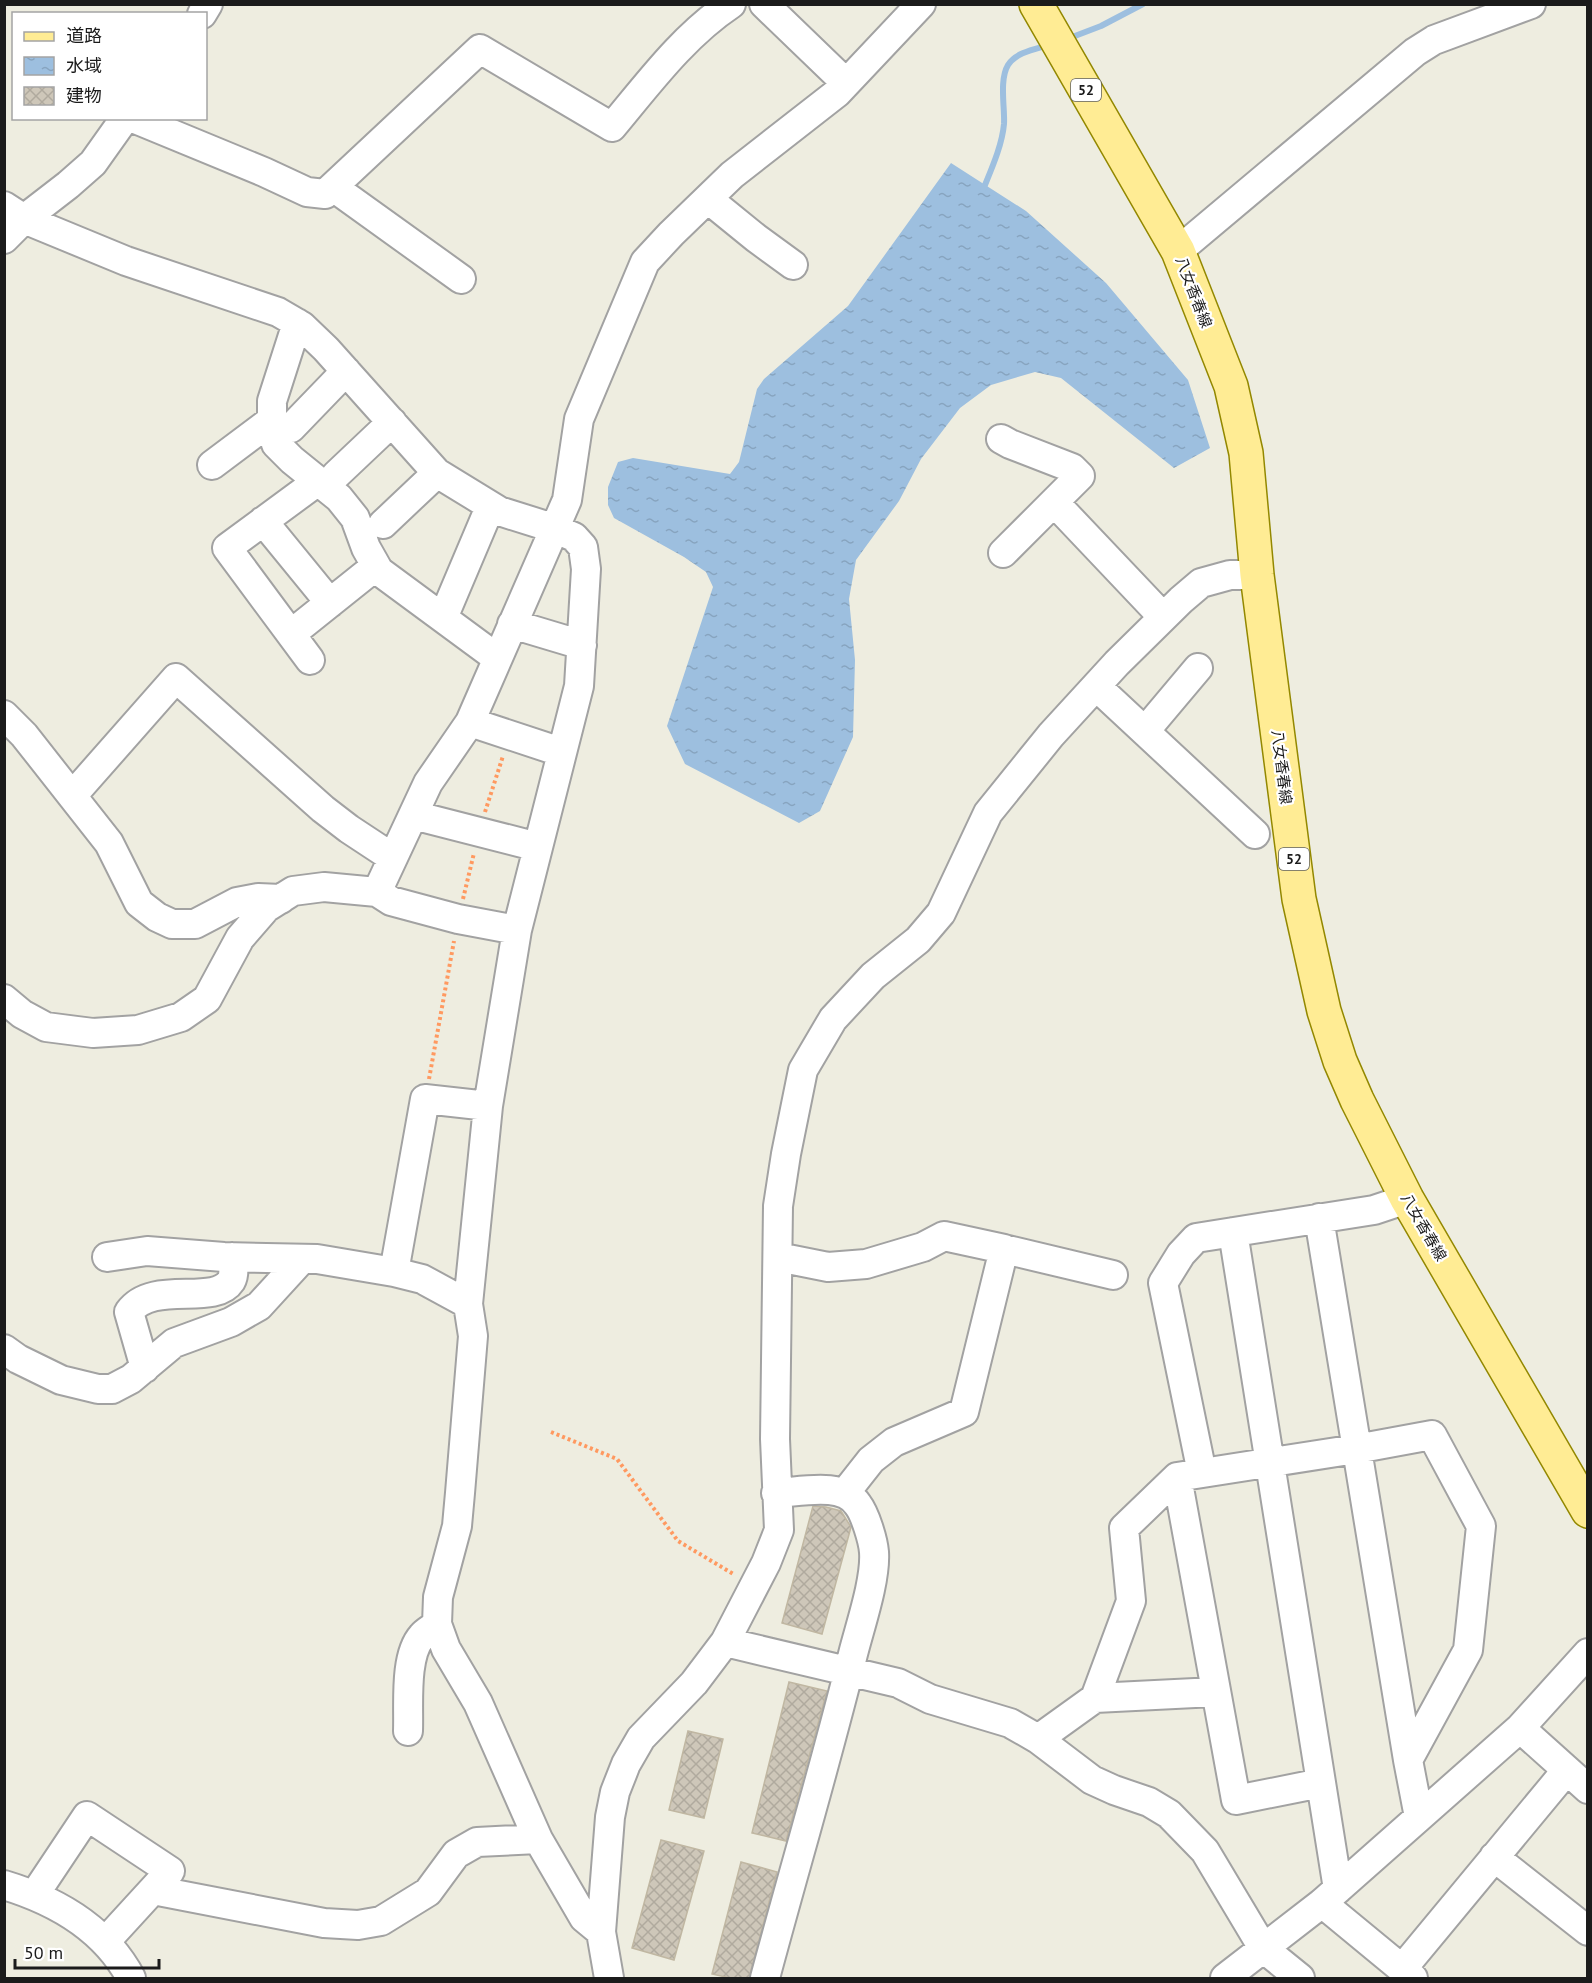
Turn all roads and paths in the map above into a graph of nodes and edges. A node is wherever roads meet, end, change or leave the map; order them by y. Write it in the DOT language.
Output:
graph roads {
  1 [pos="731,4"];
  2 [pos="764,4"];
  3 [pos="921,4"];
  4 [pos="1532,4"];
  5 [pos="1039,10"];
  6 [pos="846,83"];
  7 [pos="124,120"];
  8 [pos="138,120"];
  9 [pos="333,187"];
  10 [pos="708,199"];
  11 [pos="11,222"];
  12 [pos="1179,250"];
  13 [pos="793,265"];
  14 [pos="461,279"];
  15 [pos="297,323"];
  16 [pos="346,371"];
  17 [pos="392,422"];
  18 [pos="282,424"];
  19 [pos="1001,439"];
  20 [pos="212,465"];
  21 [pos="437,473"];
  22 [pos="327,478"];
  23 [pos="1054,502"];
  24 [pos="490,507"];
  25 [pos="263,521"];
  26 [pos="383,524"];
  27 [pos="553,528"];
  28 [pos="1003,553"];
  29 [pos="376,566"];
  30 [pos="1257,575"];
  31 [pos="330,603"];
  32 [pos="1163,617"];
  33 [pos="443,618"];
  34 [pos="512,624"];
  35 [pos="291,634"];
  36 [pos="582,645"];
  37 [pos="497,658"];
  38 [pos="310,660"];
  39 [pos="1198,668"];
  40 [pos="1096,686"];
  41 [pos="4,715"];
  42 [pos="470,722"];
  43 [pos="1145,731"];
  44 [pos="561,752"];
  45 [pos="72,796"];
  46 [pos="412,816"];
  47 [pos="1255,834"];
  48 [pos="538,847"];
  49 [pos="393,858"];
  50 [pos="377,892"];
  51 [pos="280,899"];
  52 [pos="202,920"];
  53 [pos="517,930"];
  54 [pos="237,944"];
  55 [pos="4,999"];
  56 [pos="488,1106"];
  57 [pos="1407,1199"];
  58 [pos="1319,1218"];
  59 [pos="1233,1232"];
  60 [pos="1004,1249"];
  61 [pos="107,1257"];
  62 [pos="232,1257"];
  63 [pos="778,1257"];
  64 [pos="302,1259"];
  65 [pos="394,1272"];
  66 [pos="1113,1275"];
  67 [pos="468,1304"];
  68 [pos="4,1349"];
  69 [pos="145,1368"];
  70 [pos="550,1432"];
  71 [pos="1356,1449"];
  72 [pos="1269,1462"];
  73 [pos="1190,1475"];
  74 [pos="776,1493"];
  75 [pos="845,1493"];
  76 [pos="1587,1511"];
  77 [pos="753,1586"];
  78 [pos="437,1624"];
  79 [pos="725,1642"];
  80 [pos="1587,1653"];
  81 [pos="849,1670"];
  82 [pos="1215,1692"];
  83 [pos="1095,1698"];
  84 [pos="1520,1728"];
  85 [pos="408,1731"];
  86 [pos="1038,1740"];
  87 [pos="1408,1760"];
  88 [pos="1566,1770"];
  89 [pos="1321,1783"];
  90 [pos="1587,1789"];
  91 [pos="1419,1817"];
  92 [pos="538,1839"];
  93 [pos="1494,1857"];
  94 [pos="4,1885"];
  95 [pos="153,1890"];
  96 [pos="35,1894"];
  97 [pos="1330,1896"];
  98 [pos="1587,1931"];
  99 [pos="602,1932"];
  100 [pos="105,1942"];
  101 [pos="1263,1948"];
  102 [pos="1408,1974"];
  103 [pos="616,1976"];
  104 [pos="131,1978"];
  105 [pos="765,1978"];
  106 [pos="1225,1978"];
  107 [pos="1300,1978"];
  1 -- 9 [label="street"];
  2 -- 6 [label="street"];
  3 -- 6 [label="street"];
  4 -- 12 [label="street"];
  5 -- 12 [label="main road, 八女香春線 / 52"];
  6 -- 10 [label="street"];
  7 -- 11 [label="street"];
  8 -- 9 [label="street"];
  9 -- 14 [label="street"];
  10 -- 13 [label="street"];
  10 -- 27 [label="street"];
  11 -- 15 [label="street"];
  12 -- 30 [label="main road, 八女香春線 / 52"];
  15 -- 16 [label="street"];
  15 -- 18 [label="street"];
  16 -- 17 [label="street"];
  16 -- 18 [label="street"];
  17 -- 21 [label="street"];
  17 -- 22 [label="street"];
  18 -- 20 [label="street"];
  18 -- 22 [label="street"];
  19 -- 23 [label="street"];
  21 -- 24 [label="street"];
  21 -- 26 [label="street"];
  22 -- 25 [label="street"];
  22 -- 29 [label="street"];
  23 -- 28 [label="street"];
  23 -- 32 [label="street"];
  24 -- 27 [label="street"];
  24 -- 33 [label="street"];
  25 -- 31 [label="street"];
  25 -- 35 [label="street"];
  27 -- 34 [label="street"];
  27 -- 36 [label="street"];
  29 -- 31 [label="street"];
  29 -- 33 [label="street"];
  30 -- 32 [label="street"];
  30 -- 57 [label="main road, 八女香春線 / 52"];
  31 -- 35 [label="street"];
  32 -- 40 [label="street"];
  33 -- 37 [label="street"];
  34 -- 36 [label="street"];
  34 -- 37 [label="street"];
  35 -- 38 [label="street"];
  36 -- 44 [label="street"];
  37 -- 42 [label="street"];
  39 -- 43 [label="street"];
  40 -- 43 [label="street"];
  40 -- 63 [label="street"];
  41 -- 45 [label="street"];
  42 -- 44 [label="street"];
  42 -- 46 [label="street"];
  43 -- 47 [label="street"];
  44 -- 48 [label="street"];
  45 -- 49 [label="street"];
  45 -- 52 [label="street"];
  46 -- 48 [label="street"];
  46 -- 49 [label="street"];
  48 -- 53 [label="street"];
  49 -- 50 [label="street"];
  50 -- 51 [label="street"];
  50 -- 53 [label="street"];
  51 -- 52 [label="street"];
  51 -- 54 [label="street"];
  52 -- 54 [label="street"];
  53 -- 56 [label="street"];
  54 -- 55 [label="street"];
  56 -- 65 [label="street"];
  56 -- 67 [label="street"];
  57 -- 58 [label="street"];
  57 -- 76 [label="main road, 八女香春線 / 52"];
  58 -- 59 [label="street"];
  58 -- 71 [label="street"];
  59 -- 72 [label="street"];
  59 -- 73 [label="street"];
  60 -- 63 [label="street"];
  60 -- 66 [label="street"];
  60 -- 75 [label="street"];
  61 -- 62 [label="street"];
  62 -- 64 [label="street"];
  62 -- 69 [label="street"];
  63 -- 74 [label="street"];
  64 -- 65 [label="street"];
  64 -- 69 [label="street"];
  65 -- 67 [label="street"];
  67 -- 78 [label="street"];
  68 -- 69 [label="street"];
  70 -- 77 [label="path"];
  71 -- 72 [label="street"];
  71 -- 87 [label="street"];
  71 -- 87 [label="street"];
  72 -- 73 [label="street"];
  72 -- 89 [label="street"];
  73 -- 82 [label="street"];
  73 -- 83 [label="street"];
  74 -- 75 [label="street"];
  74 -- 77 [label="street"];
  75 -- 81 [label="street"];
  77 -- 79 [label="street"];
  78 -- 85 [label="street"];
  78 -- 92 [label="street"];
  79 -- 81 [label="street"];
  79 -- 99 [label="street"];
  80 -- 84 [label="street"];
  81 -- 86 [label="street"];
  81 -- 105 [label="street"];
  82 -- 83 [label="street"];
  82 -- 89 [label="street"];
  83 -- 86 [label="street"];
  84 -- 88 [label="street"];
  84 -- 91 [label="street"];
  86 -- 101 [label="street"];
  87 -- 91 [label="street"];
  88 -- 90 [label="street"];
  88 -- 93 [label="street"];
  89 -- 97 [label="street"];
  91 -- 97 [label="street"];
  92 -- 95 [label="street"];
  92 -- 99 [label="street"];
  93 -- 98 [label="street"];
  93 -- 102 [label="street"];
  94 -- 96 [label="street"];
  95 -- 96 [label="street"];
  95 -- 100 [label="street"];
  96 -- 100 [label="street"];
  97 -- 101 [label="street"];
  97 -- 102 [label="street"];
  99 -- 103 [label="street"];
  100 -- 104 [label="street"];
  101 -- 106 [label="street"];
  101 -- 107 [label="street"];
}
